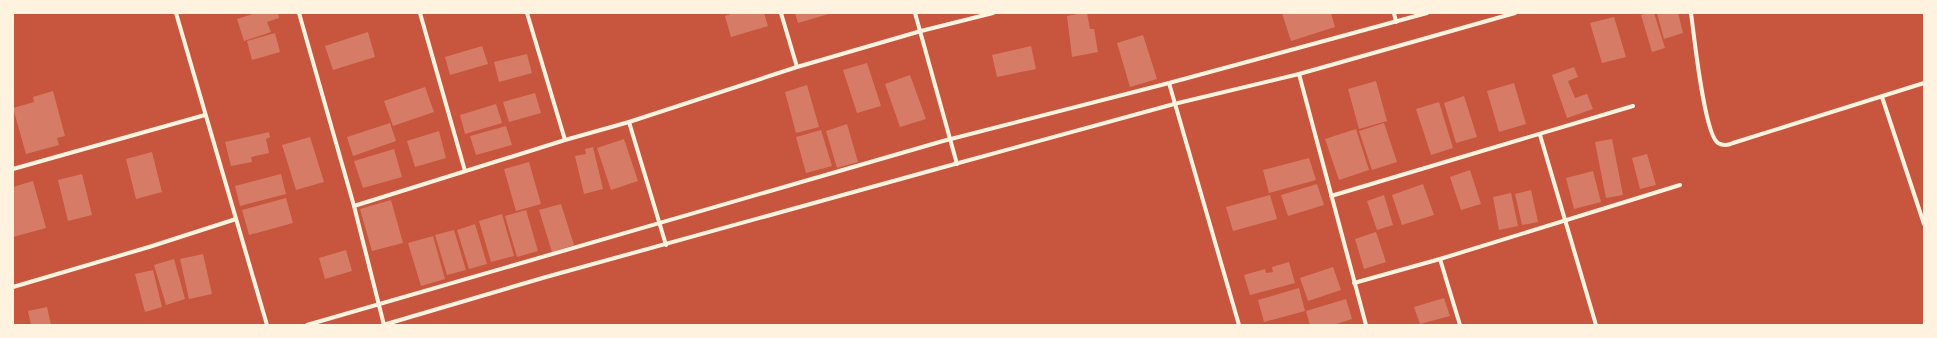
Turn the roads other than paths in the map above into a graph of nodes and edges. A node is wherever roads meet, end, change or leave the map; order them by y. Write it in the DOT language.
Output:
graph roads {
  1 [pos="176,13"];
  2 [pos="298,13"];
  3 [pos="420,13"];
  4 [pos="527,13"];
  5 [pos="781,13"];
  6 [pos="915,13"];
  7 [pos="993,13"];
  8 [pos="1394,13"];
  9 [pos="1428,13"];
  10 [pos="1515,13"];
  11 [pos="1691,13"];
  12 [pos="1503,15"];
  13 [pos="1396,22"];
  14 [pos="921,31"];
  15 [pos="798,67"];
  16 [pos="1299,74"];
  17 [pos="1169,83"];
  18 [pos="1924,83"];
  19 [pos="1882,97"];
  20 [pos="1174,104"];
  21 [pos="1633,106"];
  22 [pos="206,115"];
  23 [pos="629,122"];
  24 [pos="1540,135"];
  25 [pos="951,139"];
  26 [pos="565,140"];
  27 [pos="957,164"];
  28 [pos="13,169"];
  29 [pos="465,171"];
  30 [pos="1680,185"];
  31 [pos="1331,196"];
  32 [pos="354,206"];
  33 [pos="236,219"];
  34 [pos="1565,221"];
  35 [pos="660,224"];
  36 [pos="1924,224"];
  37 [pos="666,245"];
  38 [pos="1440,259"];
  39 [pos="1354,283"];
  40 [pos="13,287"];
  41 [pos="379,304"];
  42 [pos="267,325"];
  43 [pos="307,325"];
  44 [pos="383,325"];
  45 [pos="1239,325"];
  46 [pos="1366,325"];
  47 [pos="1460,325"];
  48 [pos="1596,325"];
  1 -- 22 [label="street"];
  2 -- 32 [label="street"];
  3 -- 29 [label="street"];
  4 -- 26 [label="street"];
  5 -- 15 [label="street"];
  6 -- 14 [label="street"];
  7 -- 14 [label="street"];
  8 -- 13 [label="street"];
  9 -- 13 [label="street"];
  10 -- 12 [label="street"];
  11 -- 19 [label="street"];
  12 -- 16 [label="street"];
  13 -- 17 [label="street"];
  14 -- 15 [label="street"];
  14 -- 25 [label="street"];
  15 -- 23 [label="street"];
  16 -- 20 [label="street"];
  16 -- 31 [label="street"];
  17 -- 20 [label="street"];
  17 -- 25 [label="street"];
  18 -- 19 [label="street"];
  19 -- 36 [label="street"];
  20 -- 27 [label="street"];
  20 -- 45 [label="street"];
  21 -- 24 [label="street"];
  22 -- 28 [label="street"];
  22 -- 33 [label="street"];
  23 -- 26 [label="street"];
  23 -- 35 [label="street"];
  24 -- 31 [label="street"];
  24 -- 34 [label="street"];
  25 -- 27 [label="street"];
  25 -- 35 [label="street"];
  26 -- 29 [label="street"];
  27 -- 37 [label="street"];
  29 -- 32 [label="street"];
  30 -- 34 [label="street"];
  31 -- 39 [label="street"];
  32 -- 41 [label="street"];
  33 -- 40 [label="street"];
  33 -- 42 [label="street"];
  34 -- 38 [label="street"];
  34 -- 48 [label="street"];
  35 -- 37 [label="street"];
  35 -- 41 [label="street"];
  37 -- 44 [label="street"];
  38 -- 39 [label="street"];
  38 -- 47 [label="street"];
  39 -- 46 [label="street"];
  41 -- 43 [label="street"];
  41 -- 44 [label="street"];
}
